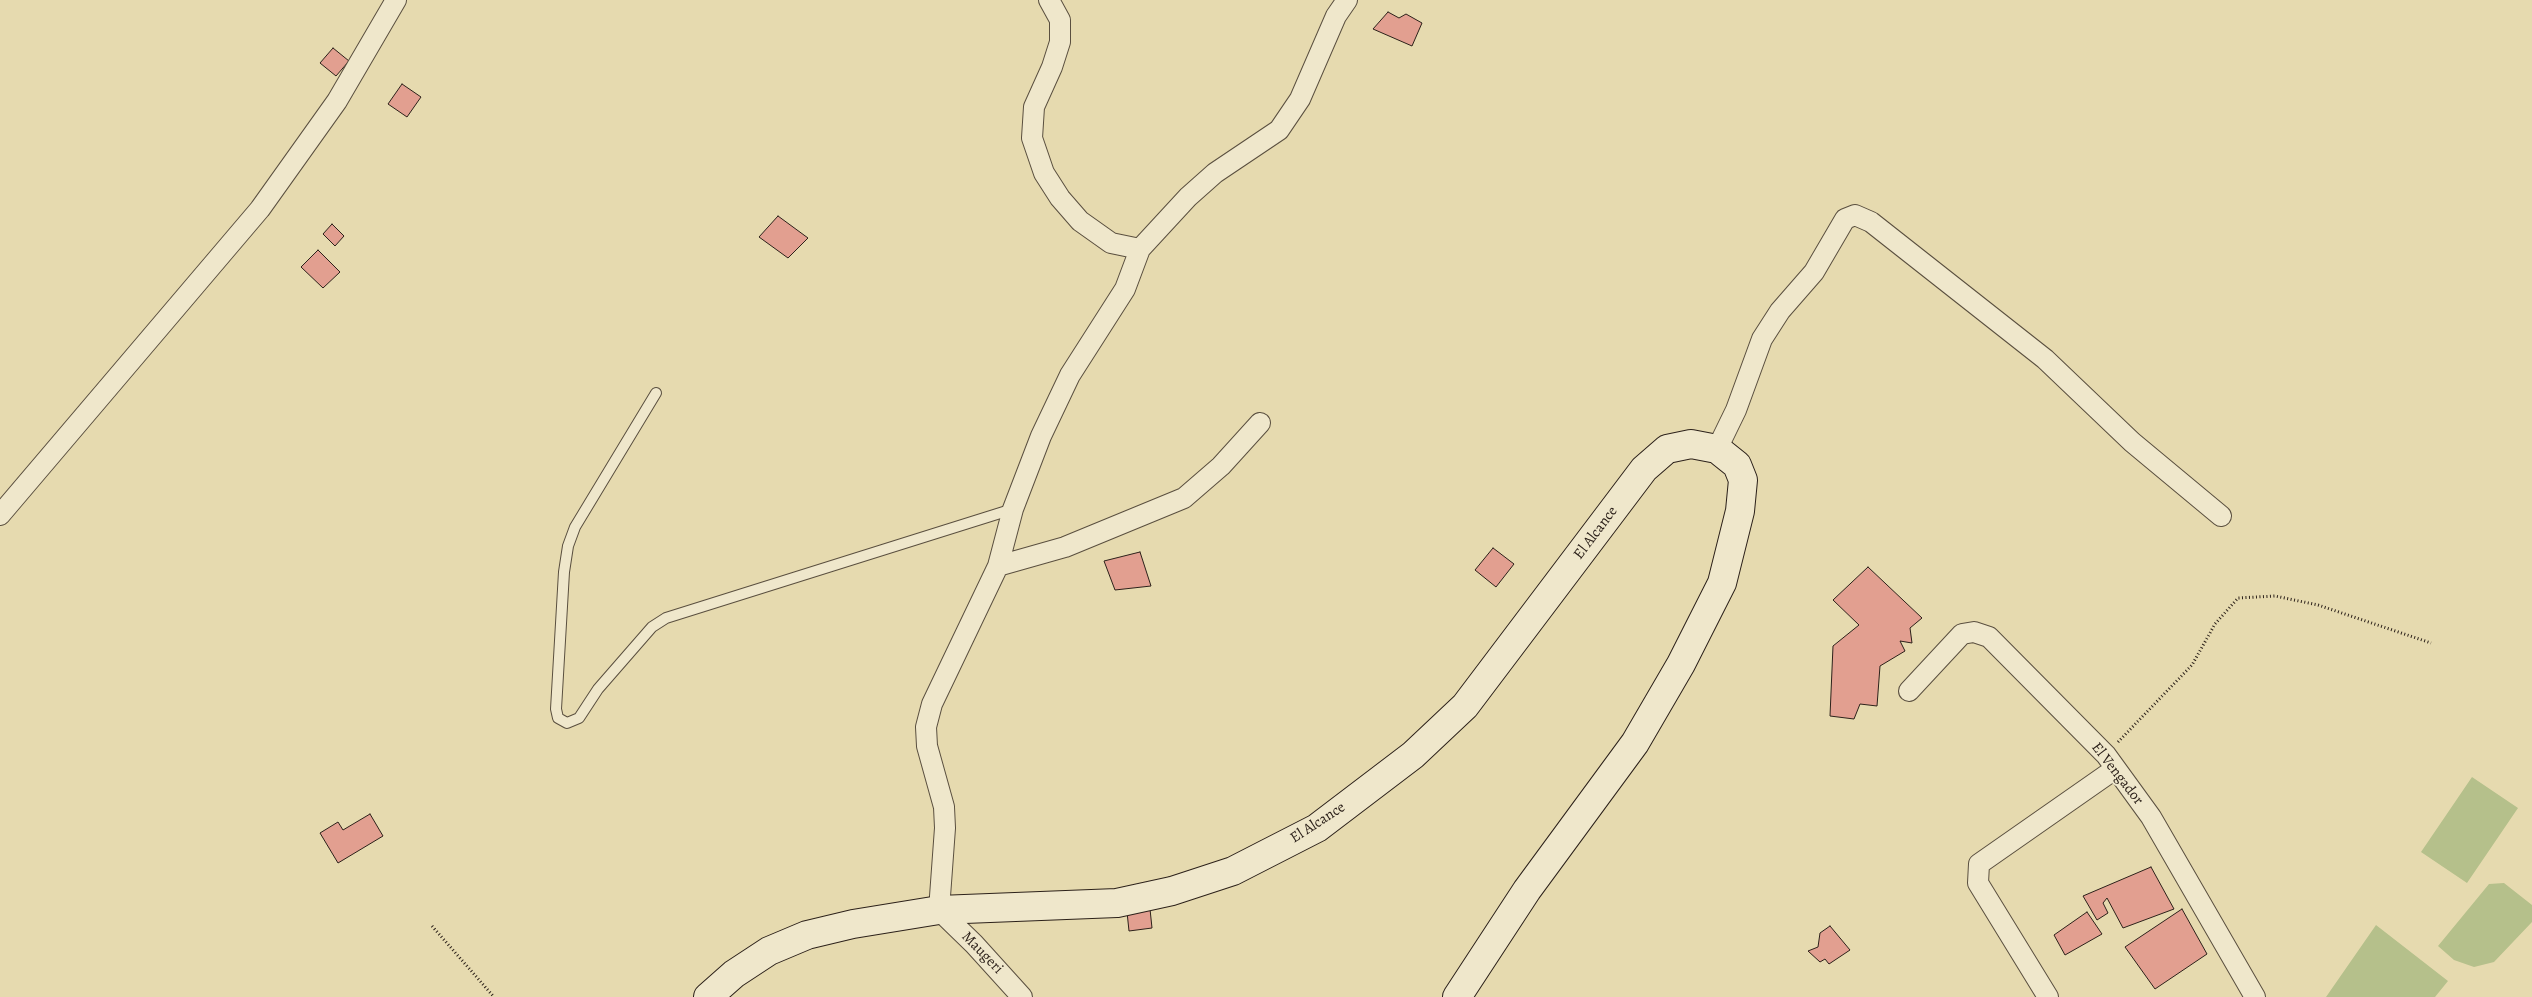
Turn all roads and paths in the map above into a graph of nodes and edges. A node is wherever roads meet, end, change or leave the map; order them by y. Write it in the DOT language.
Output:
graph roads {
  1 [pos="396,0"];
  2 [pos="1049,0"];
  3 [pos="1347,0"];
  4 [pos="1140,249"];
  5 [pos="656,393"];
  6 [pos="1260,423"];
  7 [pos="1717,449"];
  8 [pos="1012,509"];
  9 [pos="0,515"];
  10 [pos="2221,516"];
  11 [pos="998,566"];
  12 [pos="2431,643"];
  13 [pos="1909,691"];
  14 [pos="2110,762"];
  15 [pos="939,910"];
  16 [pos="432,926"];
  17 [pos="494,997"];
  18 [pos="708,997"];
  19 [pos="1022,997"];
  20 [pos="1457,997"];
  21 [pos="2048,997"];
  22 [pos="2255,997"];
  1 -- 9 [label="street"];
  2 -- 4 [label="street"];
  3 -- 4 [label="street"];
  4 -- 8 [label="street"];
  5 -- 8 [label="lane"];
  6 -- 11 [label="street"];
  7 -- 10 [label="street"];
  7 -- 15 [label="street, El Alcance"];
  7 -- 20 [label="street, El Alcance"];
  8 -- 11 [label="street"];
  11 -- 15 [label="street"];
  12 -- 14 [label="path"];
  13 -- 14 [label="street, El Vengador"];
  14 -- 21 [label="street"];
  14 -- 22 [label="street, El Vengador"];
  15 -- 18 [label="street, El Alcance"];
  15 -- 19 [label="street, Maugeri"];
  16 -- 17 [label="path"];
}
